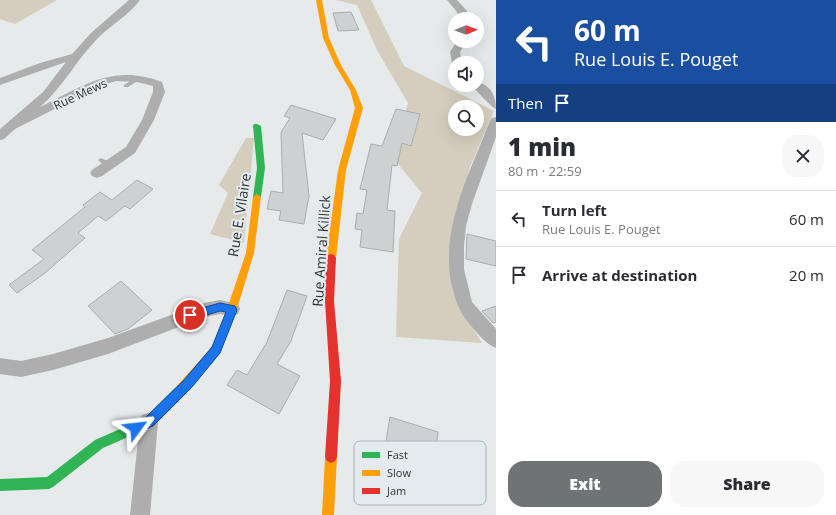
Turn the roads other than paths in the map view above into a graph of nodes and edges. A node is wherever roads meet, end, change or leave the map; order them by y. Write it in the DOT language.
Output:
graph roads {
  1 [pos="135,0"];
  2 [pos="319,0"];
  3 [pos="452,0"];
  4 [pos="462,12"];
  5 [pos="76,56"];
  6 [pos="137,79"];
  7 [pos="0,82"];
  8 [pos="126,86"];
  9 [pos="484,90"];
  10 [pos="496,105"];
  11 [pos="496,121"];
  12 [pos="256,126"];
  13 [pos="10,127"];
  14 [pos="0,136"];
  15 [pos="96,173"];
  16 [pos="232,310"];
  17 [pos="496,340"];
  18 [pos="0,366"];
  19 [pos="149,422"];
  20 [pos="0,485"];
  21 [pos="328,513"];
  22 [pos="140,515"];
  1 -- 5 [label="street"];
  2 -- 21 [label="street, Rue Amiral Killick"];
  3 -- 4 [label="street"];
  5 -- 7 [label="street"];
  5 -- 13 [label="street"];
  6 -- 8 [label="lane"];
  6 -- 13 [label="street, Rue Mews"];
  6 -- 15 [label="street, Rue Mews"];
  9 -- 10 [label="street"];
  11 -- 17 [label="street"];
  12 -- 16 [label="street, Rue E. Vilaire"];
  13 -- 14 [label="street"];
  16 -- 18 [label="street"];
  16 -- 19 [label="street, Rue E. Vilaire"];
  19 -- 20 [label="street"];
  19 -- 22 [label="street"];
}
